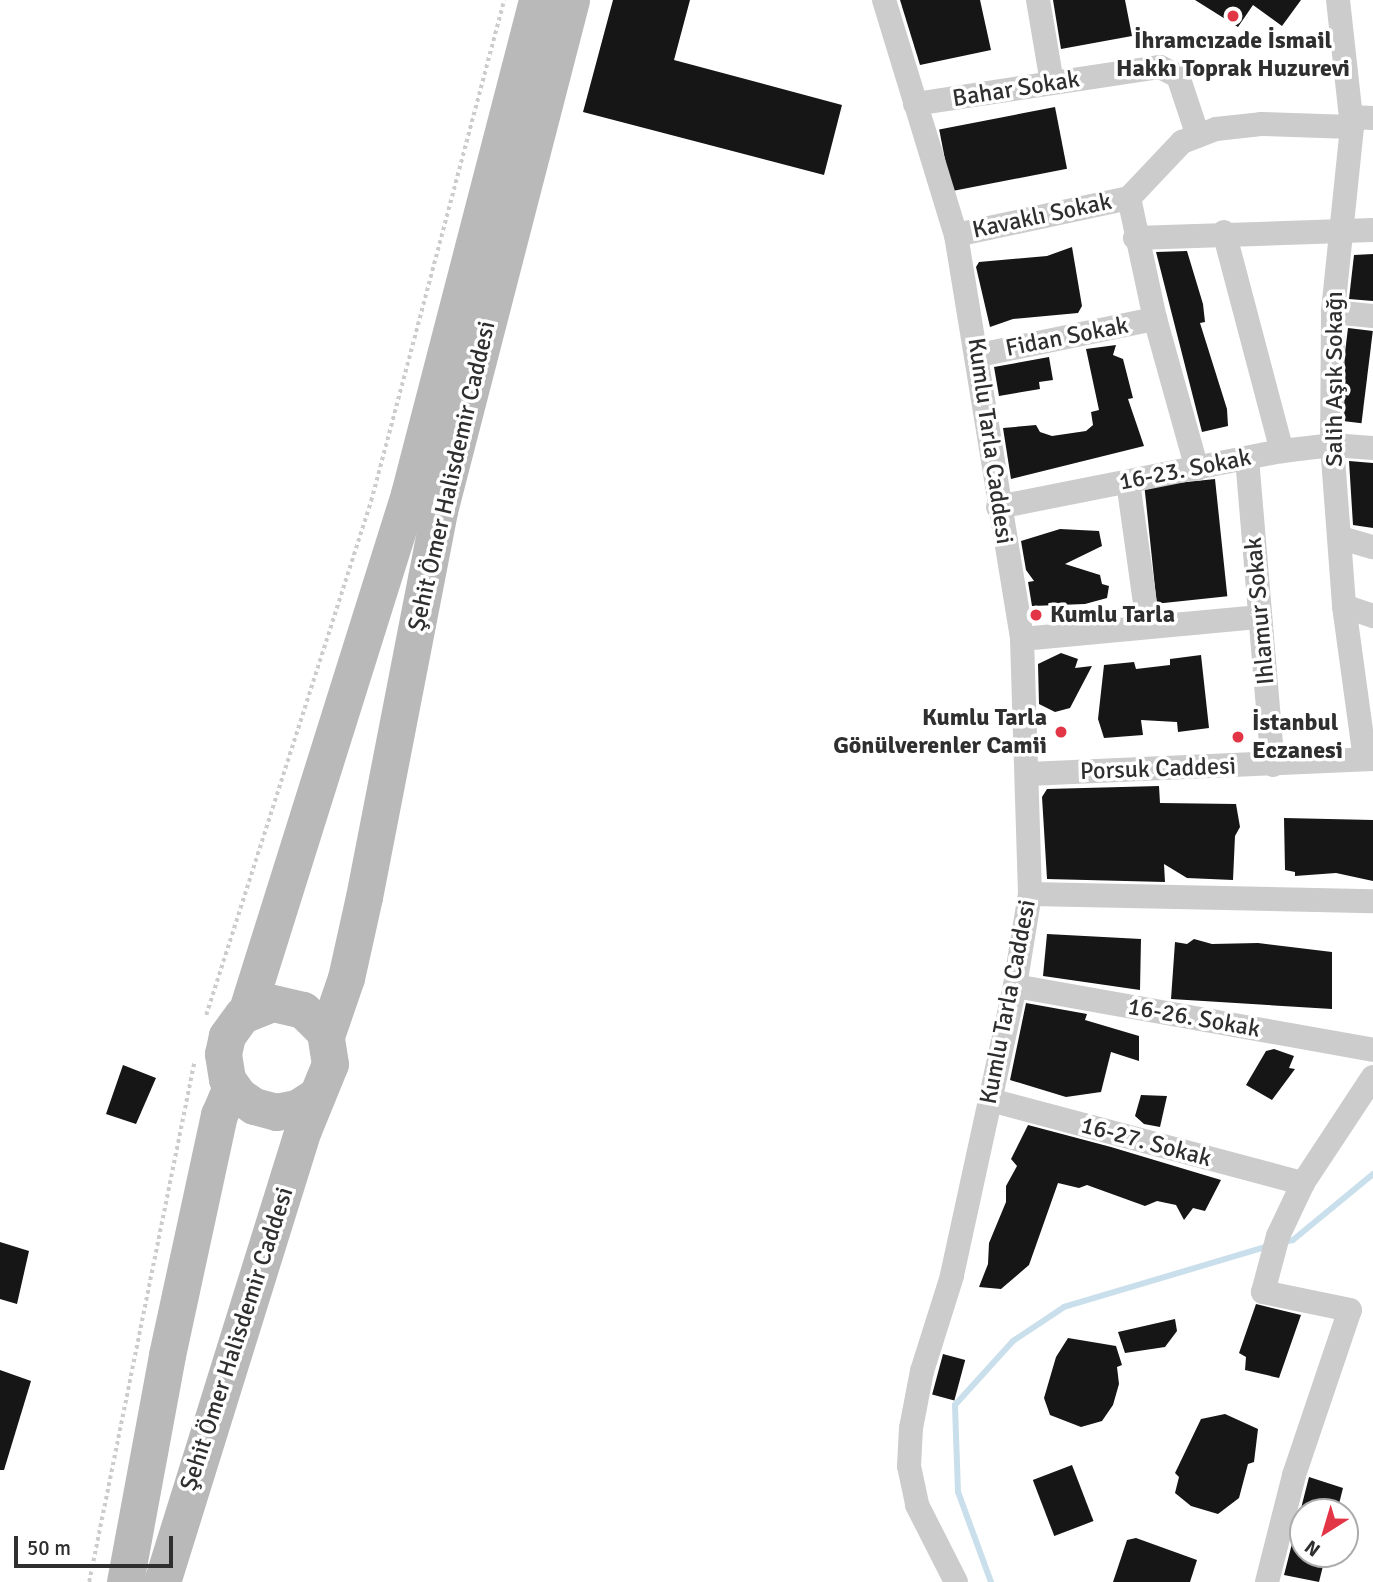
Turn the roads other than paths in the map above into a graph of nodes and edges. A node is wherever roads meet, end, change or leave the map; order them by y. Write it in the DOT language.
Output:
graph roads {
  1 [pos="537,0"];
  2 [pos="571,0"];
  3 [pos="884,0"];
  4 [pos="1038,0"];
  5 [pos="1338,0"];
  6 [pos="1052,83"];
  7 [pos="915,104"];
  8 [pos="1359,121"];
  9 [pos="1198,136"];
  10 [pos="1129,198"];
  11 [pos="1339,229"];
  12 [pos="1373,230"];
  13 [pos="1224,232"];
  14 [pos="956,235"];
  15 [pos="1135,237"];
  16 [pos="1333,312"];
  17 [pos="1373,316"];
  18 [pos="1155,319"];
  19 [pos="979,355"];
  20 [pos="1332,446"];
  21 [pos="1373,448"];
  22 [pos="1282,451"];
  23 [pos="1247,458"];
  24 [pos="1197,468"];
  25 [pos="1128,482"];
  26 [pos="998,507"];
  27 [pos="1341,538"];
  28 [pos="1373,547"];
  29 [pos="1345,606"];
  30 [pos="1373,616"];
  31 [pos="1260,617"];
  32 [pos="1148,625"];
  33 [pos="1022,639"];
  34 [pos="1369,759"];
  35 [pos="1273,765"];
  36 [pos="1028,774"];
  37 [pos="1030,894"];
  38 [pos="1373,901"];
  39 [pos="1015,986"];
  40 [pos="246,1013"];
  41 [pos="326,1036"];
  42 [pos="1373,1050"];
  43 [pos="1373,1077"];
  44 [pos="231,1087"];
  45 [pos="314,1097"];
  46 [pos="990,1100"];
  47 [pos="1303,1183"];
  48 [pos="125,1582"];
  49 [pos="162,1582"];
  50 [pos="956,1582"];
  51 [pos="1267,1582"];
  1 -- 40 [label="main road, Şehit Ömer Halisdemir Caddesi"];
  2 -- 41 [label="main road, Şehit Ömer Halisdemir Caddesi"];
  3 -- 7 [label="street, Kumlu Tarla Caddesi"];
  4 -- 6 [label="street"];
  5 -- 8 [label="street, Salih Aşık Sokağı"];
  6 -- 7 [label="street, Bahar Sokak"];
  6 -- 9 [label="street, Bahar Sokak"];
  7 -- 14 [label="street, Kumlu Tarla Caddesi"];
  8 -- 9 [label="street"];
  8 -- 11 [label="street, Salih Aşık Sokağı"];
  9 -- 10 [label="street"];
  10 -- 14 [label="street, Kavaklı Sokak"];
  10 -- 15 [label="street"];
  11 -- 12 [label="street"];
  11 -- 13 [label="street"];
  11 -- 16 [label="street, Salih Aşık Sokağı"];
  13 -- 15 [label="street"];
  13 -- 22 [label="street"];
  14 -- 19 [label="street, Kumlu Tarla Caddesi"];
  15 -- 18 [label="street"];
  16 -- 17 [label="street"];
  16 -- 20 [label="street, Salih Aşık Sokağı"];
  18 -- 19 [label="street, Fidan Sokak"];
  18 -- 24 [label="street"];
  19 -- 26 [label="street, Kumlu Tarla Caddesi"];
  20 -- 21 [label="street, 16-23. Sokak"];
  20 -- 22 [label="street, 16-23. Sokak"];
  20 -- 27 [label="street, Salih Aşık Sokağı"];
  22 -- 23 [label="street, 16-23. Sokak"];
  23 -- 24 [label="street, 16-23. Sokak"];
  23 -- 31 [label="street, Ihlamur Sokak"];
  24 -- 25 [label="street, 16-23. Sokak"];
  25 -- 26 [label="street, 16-23. Sokak"];
  25 -- 32 [label="street"];
  26 -- 33 [label="street, Kumlu Tarla Caddesi"];
  27 -- 28 [label="street"];
  27 -- 29 [label="street, Salih Aşık Sokağı"];
  29 -- 30 [label="street"];
  29 -- 34 [label="street, Salih Aşık Sokağı"];
  31 -- 32 [label="street"];
  31 -- 35 [label="street, Ihlamur Sokak"];
  32 -- 33 [label="street"];
  33 -- 36 [label="street, Kumlu Tarla Caddesi"];
  34 -- 35 [label="street, Porsuk Caddesi"];
  35 -- 36 [label="street, Porsuk Caddesi"];
  36 -- 37 [label="street, Kumlu Tarla Caddesi"];
  37 -- 38 [label="street"];
  37 -- 39 [label="street, Kumlu Tarla Caddesi"];
  39 -- 42 [label="street, 16-26. Sokak"];
  39 -- 46 [label="street, Kumlu Tarla Caddesi"];
  40 -- 41 [label="main road"];
  40 -- 44 [label="main road"];
  41 -- 45 [label="main road"];
  43 -- 47 [label="street"];
  44 -- 45 [label="main road"];
  44 -- 48 [label="main road, Şehit Ömer Halisdemir Caddesi"];
  45 -- 49 [label="main road, Şehit Ömer Halisdemir Caddesi"];
  46 -- 47 [label="street, 16-27. Sokak"];
  46 -- 50 [label="street, Kumlu Tarla Caddesi"];
  47 -- 51 [label="street"];
}
